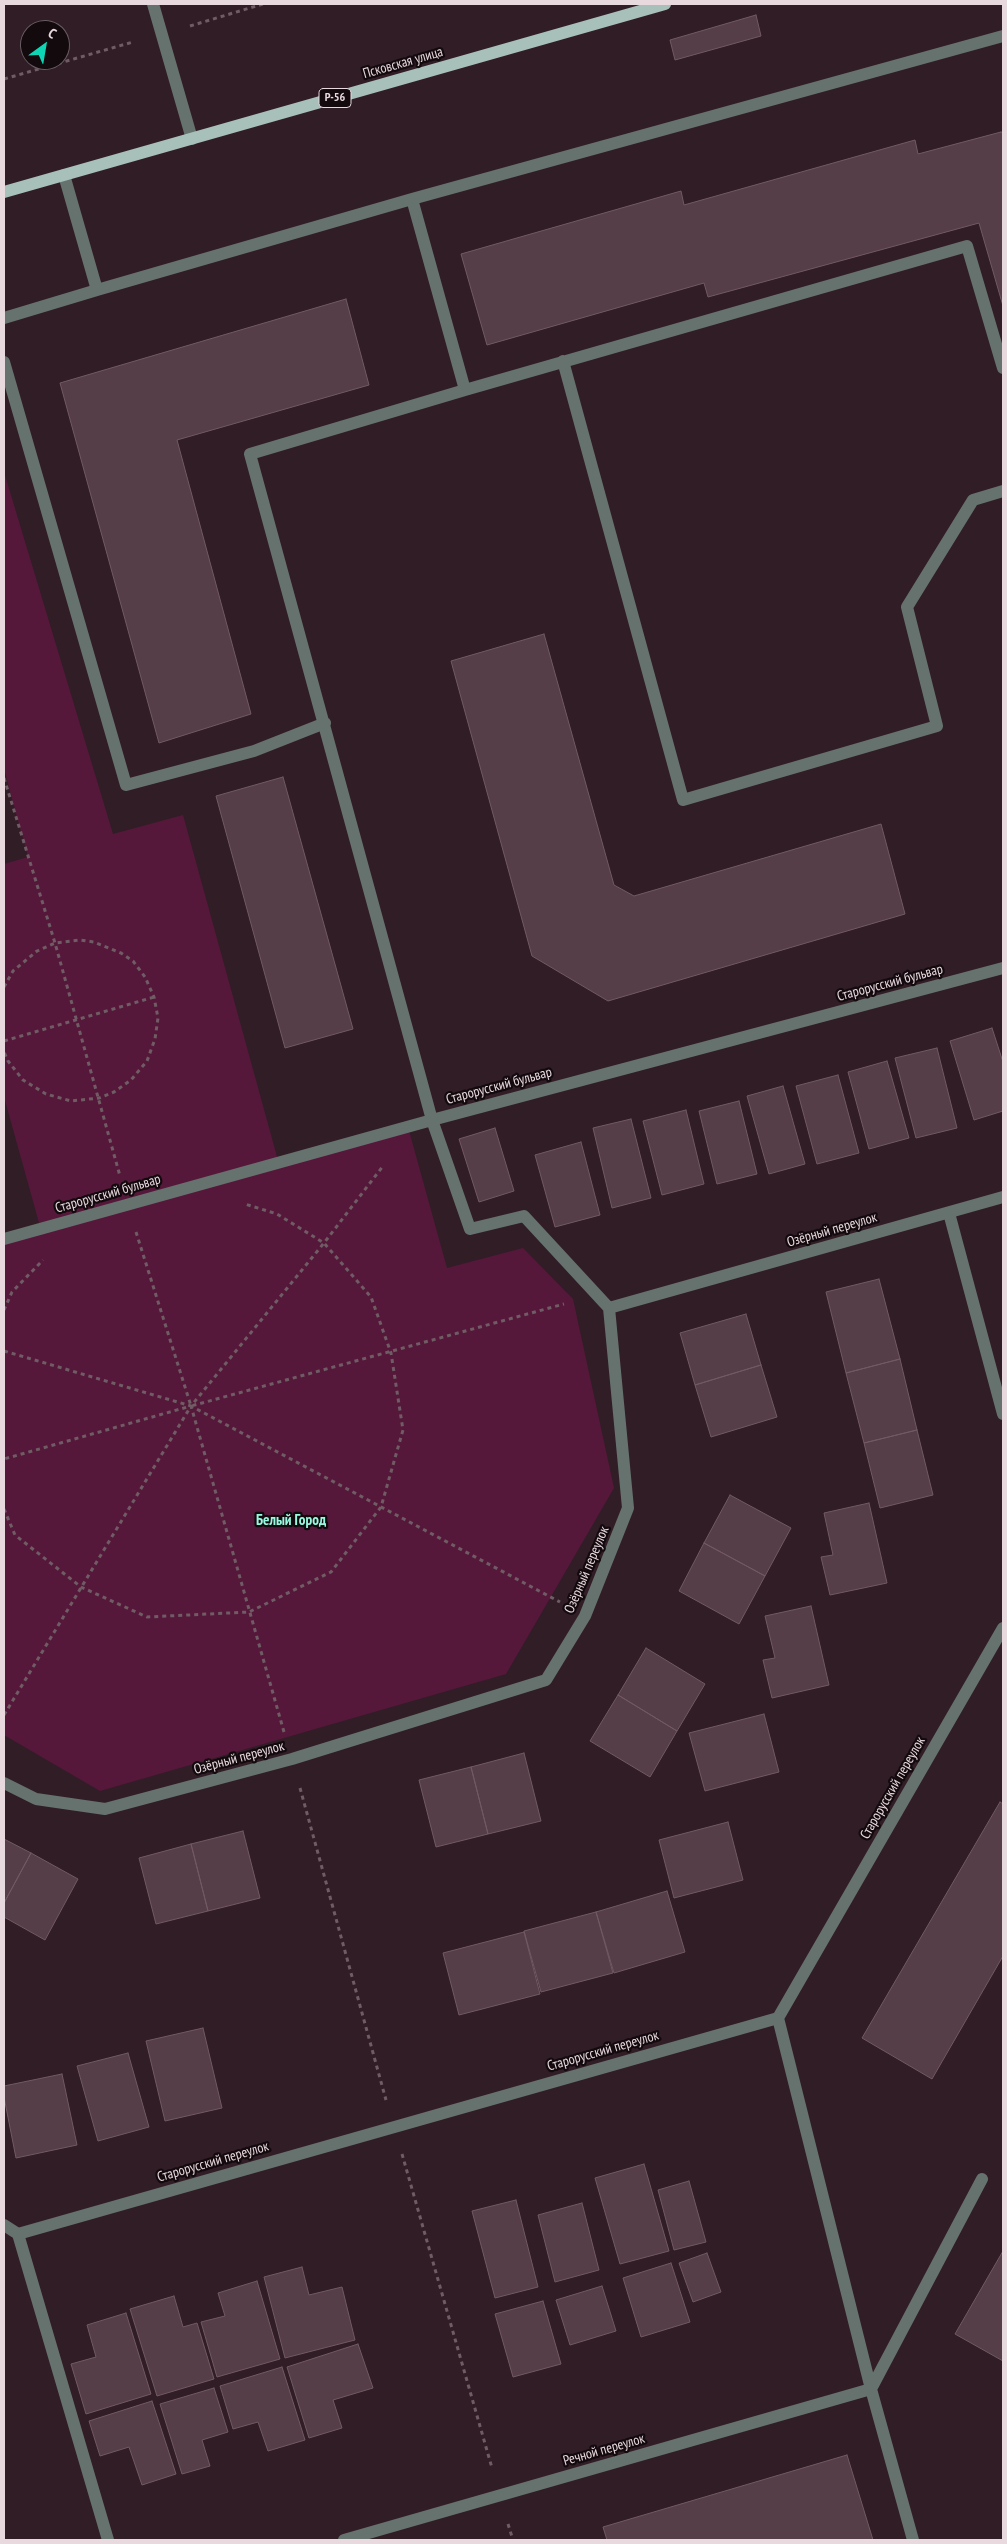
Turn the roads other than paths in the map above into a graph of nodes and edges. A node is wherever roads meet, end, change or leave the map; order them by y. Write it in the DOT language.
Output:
graph roads {
  1 [pos="153,4"];
  2 [pos="665,4"];
  3 [pos="1003,36"];
  4 [pos="192,138"];
  5 [pos="64,175"];
  6 [pos="4,192"];
  7 [pos="412,200"];
  8 [pos="97,290"];
  9 [pos="4,318"];
  10 [pos="4,362"];
  11 [pos="564,362"];
  12 [pos="1003,368"];
  13 [pos="465,390"];
  14 [pos="1003,491"];
  15 [pos="325,723"];
  16 [pos="1003,968"];
  17 [pos="432,1120"];
  18 [pos="1003,1197"];
  19 [pos="949,1213"];
  20 [pos="4,1239"];
  21 [pos="609,1308"];
  22 [pos="1003,1414"];
  23 [pos="1003,1628"];
  24 [pos="4,1784"];
  25 [pos="778,2018"];
  26 [pos="982,2179"];
  27 [pos="4,2225"];
  28 [pos="18,2234"];
  29 [pos="871,2389"];
  30 [pos="108,2540"];
  31 [pos="344,2540"];
  32 [pos="914,2540"];
  1 -- 4 [label="street"];
  2 -- 4 [label="main road, Псковская улица / Р-56"];
  3 -- 7 [label="street"];
  4 -- 5 [label="main road, Псковская улица / Р-56"];
  5 -- 6 [label="main road, Псковская улица / Р-56"];
  5 -- 8 [label="street"];
  7 -- 8 [label="street"];
  7 -- 13 [label="street"];
  8 -- 9 [label="street"];
  10 -- 15 [label="street"];
  11 -- 12 [label="street"];
  11 -- 13 [label="street"];
  11 -- 14 [label="street"];
  13 -- 15 [label="street"];
  15 -- 17 [label="street"];
  16 -- 17 [label="street, Старорусский бульвар"];
  17 -- 20 [label="street, Старорусский бульвар"];
  17 -- 21 [label="street"];
  18 -- 19 [label="street, Озёрный переулок"];
  19 -- 21 [label="street, Озёрный переулок"];
  19 -- 22 [label="street"];
  21 -- 24 [label="street, Озёрный переулок"];
  23 -- 25 [label="street, Старорусский переулок"];
  25 -- 28 [label="street, Старорусский переулок"];
  25 -- 29 [label="street"];
  26 -- 29 [label="street"];
  27 -- 28 [label="street"];
  28 -- 30 [label="street"];
  29 -- 31 [label="street, Речной переулок"];
  29 -- 32 [label="street"];
}
